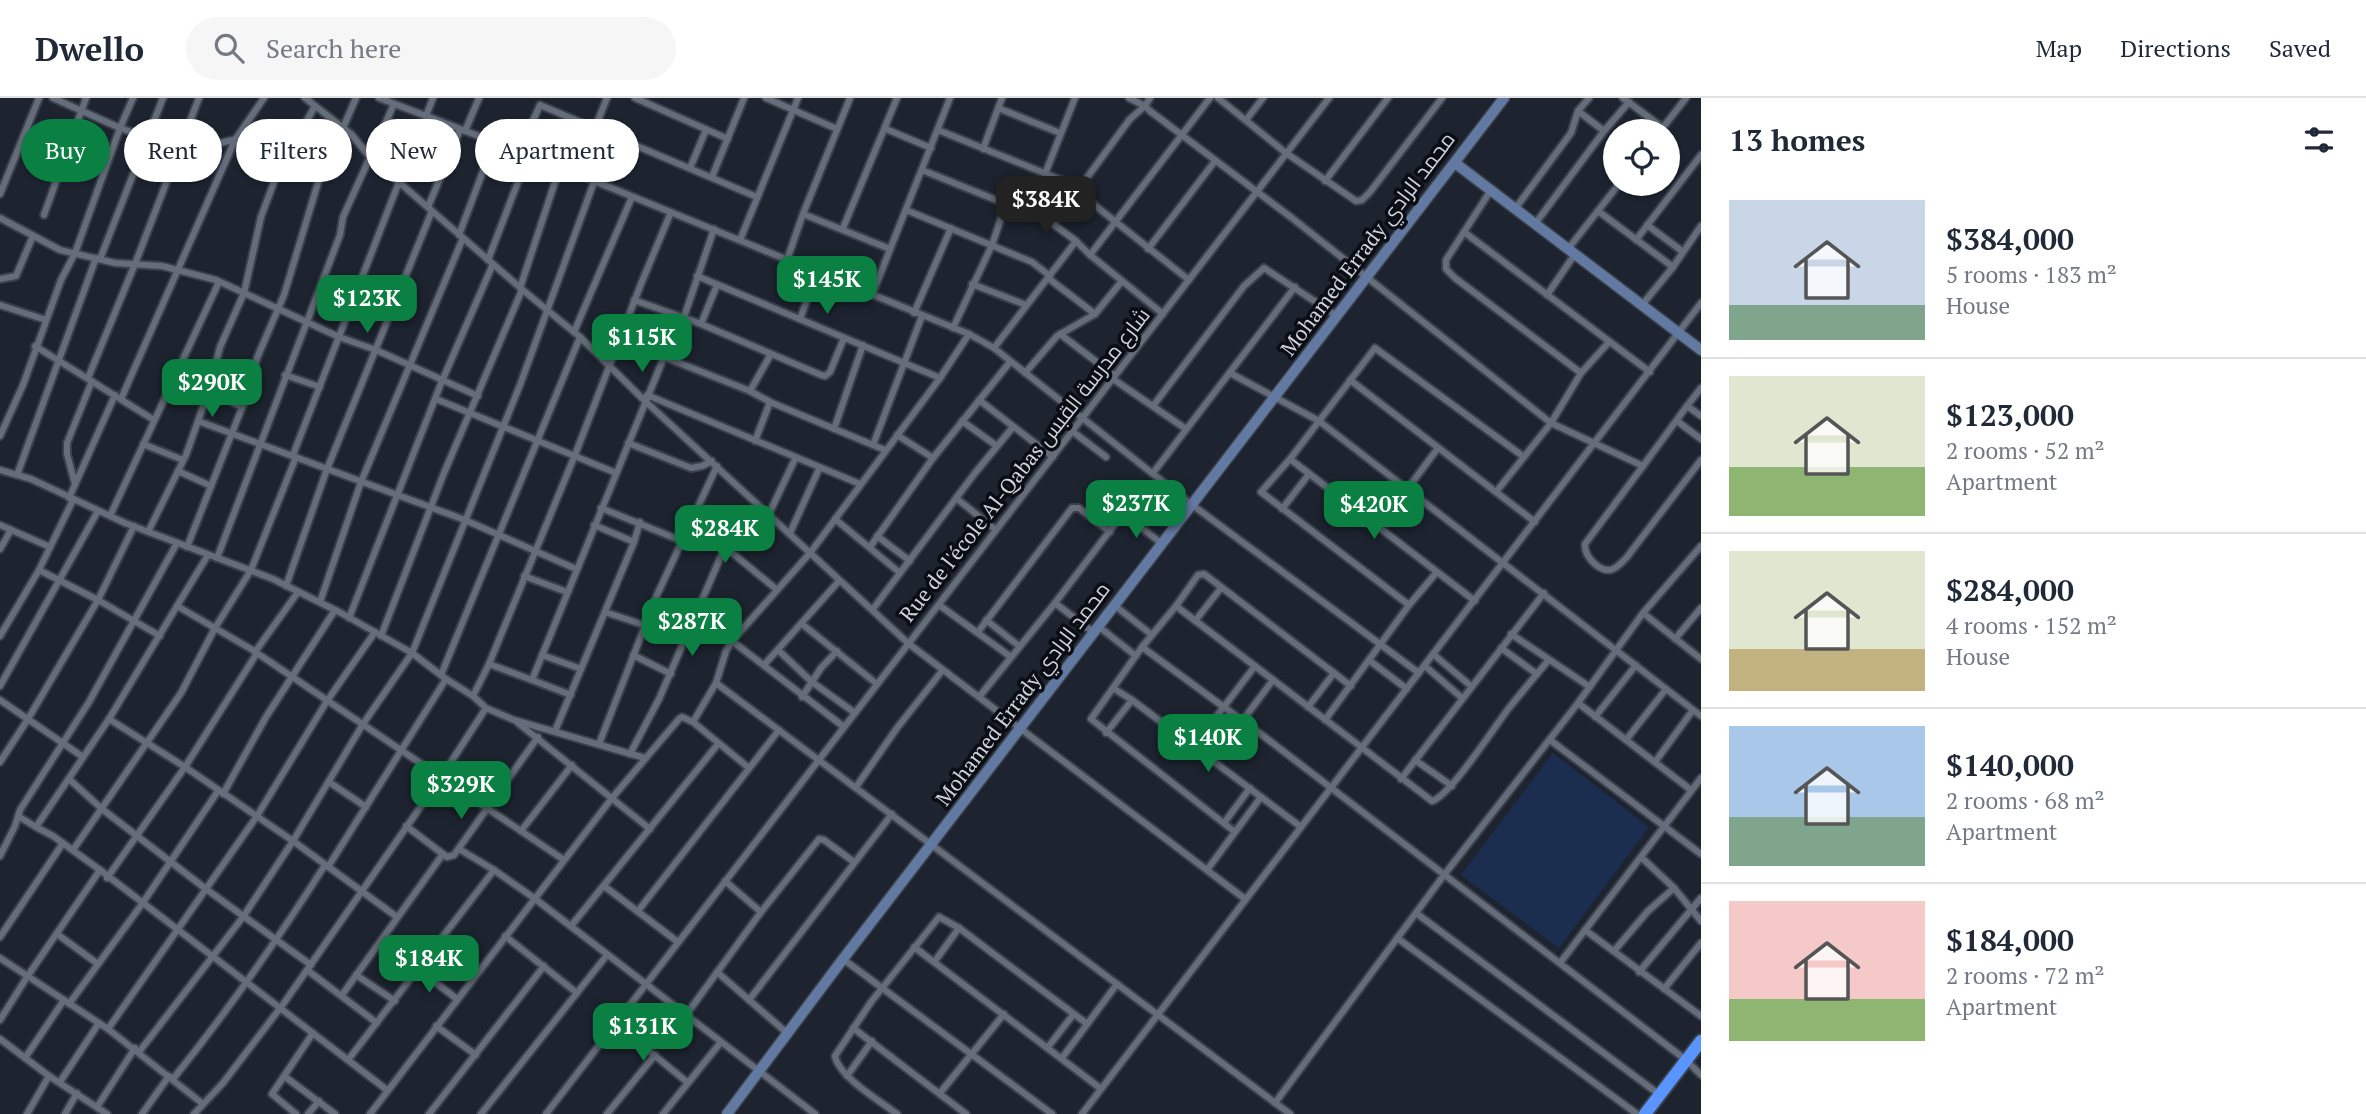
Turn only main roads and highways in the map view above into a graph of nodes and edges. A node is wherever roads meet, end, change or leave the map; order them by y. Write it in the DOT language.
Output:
graph roads {
  1 [pos="1701,1041"];
  2 [pos="1645,1114"];
  1 -- 2 [label="highway"];
}
